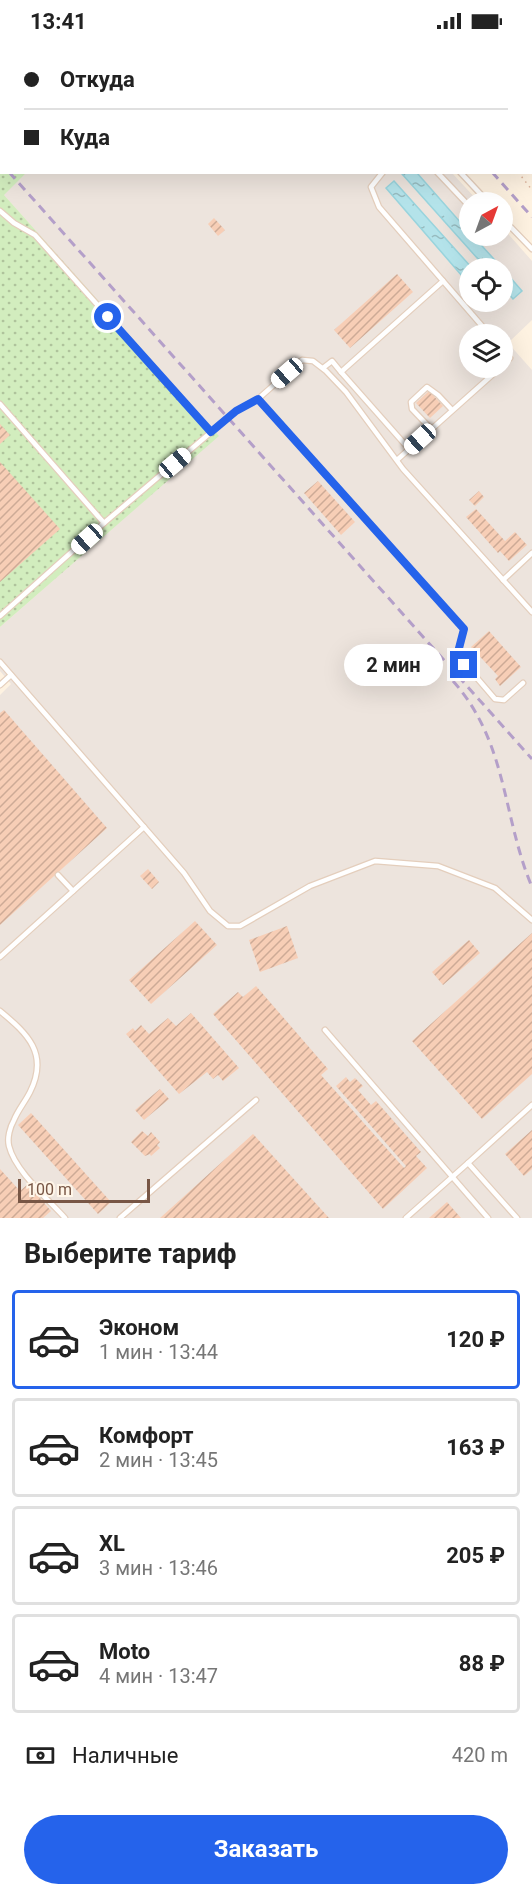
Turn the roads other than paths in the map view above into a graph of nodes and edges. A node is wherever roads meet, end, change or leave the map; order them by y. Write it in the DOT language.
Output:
graph roads {
  1 [pos="381,174"];
  2 [pos="439,174"];
  3 [pos="462,174"];
  4 [pos="479,192"];
  5 [pos="459,195"];
  6 [pos="0,211"];
  7 [pos="513,229"];
  8 [pos="532,249"];
  9 [pos="443,281"];
  10 [pos="480,324"];
  11 [pos="323,368"];
  12 [pos="341,372"];
  13 [pos="488,378"];
  14 [pos="258,399"];
  15 [pos="0,404"];
  16 [pos="452,410"];
  17 [pos="431,429"];
  18 [pos="211,432"];
  19 [pos="409,448"];
  20 [pos="397,460"];
  21 [pos="104,523"];
  22 [pos="532,553"];
  23 [pos="503,580"];
  24 [pos="532,612"];
  25 [pos="0,616"];
  26 [pos="0,662"];
  27 [pos="11,675"];
  28 [pos="523,683"];
  29 [pos="0,685"];
  30 [pos="144,827"];
  31 [pos="58,875"];
  32 [pos="74,891"];
  33 [pos="532,920"];
  34 [pos="0,957"];
  35 [pos="0,1011"];
  36 [pos="325,1030"];
  37 [pos="256,1100"];
  38 [pos="532,1105"];
  39 [pos="468,1163"];
  40 [pos="452,1177"];
  41 [pos="65,1218"];
  42 [pos="120,1218"];
  43 [pos="406,1218"];
  44 [pos="488,1218"];
  45 [pos="517,1218"];
  1 -- 9 [label="lane"];
  2 -- 5 [label="lane"];
  3 -- 4 [label="lane"];
  6 -- 18 [label="lane"];
  7 -- 8 [label="lane"];
  9 -- 10 [label="lane"];
  9 -- 12 [label="lane"];
  11 -- 12 [label="lane"];
  11 -- 14 [label="lane"];
  11 -- 20 [label="lane"];
  12 -- 19 [label="lane"];
  13 -- 16 [label="lane"];
  14 -- 18 [label="lane"];
  14 -- 28 [label="lane"];
  15 -- 21 [label="lane"];
  16 -- 17 [label="lane"];
  16 -- 17 [label="lane"];
  17 -- 19 [label="lane"];
  18 -- 21 [label="lane"];
  19 -- 20 [label="lane"];
  20 -- 23 [label="lane"];
  21 -- 25 [label="lane"];
  22 -- 23 [label="lane"];
  23 -- 24 [label="lane"];
  26 -- 27 [label="lane"];
  27 -- 29 [label="lane"];
  27 -- 30 [label="lane"];
  30 -- 32 [label="lane"];
  30 -- 33 [label="lane"];
  31 -- 32 [label="lane"];
  32 -- 34 [label="lane"];
  35 -- 41 [label="lane"];
  36 -- 40 [label="lane"];
  37 -- 42 [label="lane"];
  38 -- 39 [label="lane"];
  39 -- 40 [label="lane"];
  39 -- 45 [label="lane"];
  40 -- 43 [label="lane"];
  40 -- 44 [label="lane"];
}
